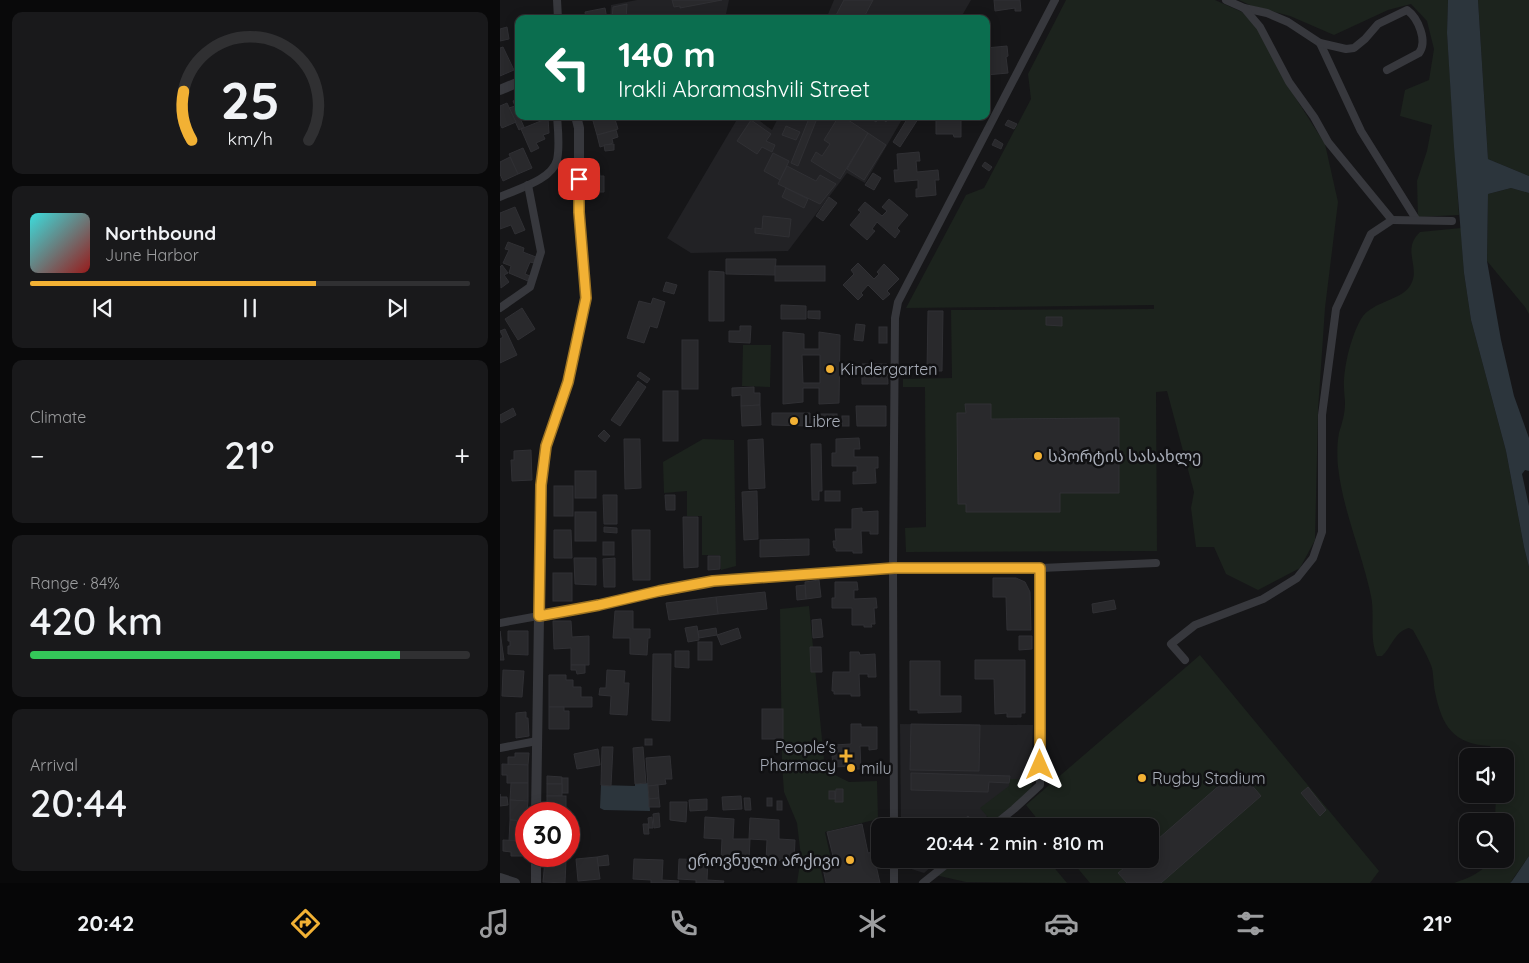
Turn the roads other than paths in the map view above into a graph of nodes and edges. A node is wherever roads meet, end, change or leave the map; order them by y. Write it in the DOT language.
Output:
graph roads {
  1 [pos="557,0"];
  2 [pos="1055,0"];
  3 [pos="1226,0"];
  4 [pos="1244,8"];
  5 [pos="558,15"];
  6 [pos="1320,43"];
  7 [pos="1388,70"];
  8 [pos="515,84"];
  9 [pos="500,90"];
  10 [pos="557,120"];
  11 [pos="577,120"];
  12 [pos="528,185"];
  13 [pos="500,197"];
  14 [pos="1416,219"];
  15 [pos="1392,220"];
  16 [pos="1452,221"];
  17 [pos="500,308"];
  18 [pos="1156,563"];
  19 [pos="894,568"];
  20 [pos="1040,568"];
  21 [pos="539,616"];
  22 [pos="500,623"];
  23 [pos="1185,660"];
  24 [pos="538,741"];
  25 [pos="500,748"];
  26 [pos="536,802"];
  27 [pos="894,818"];
  28 [pos="1004,818"];
  29 [pos="536,867"];
  30 [pos="894,868"];
  31 [pos="942,868"];
  32 [pos="500,878"];
  33 [pos="515,883"];
  34 [pos="536,883"];
  35 [pos="894,883"];
  36 [pos="923,883"];
  1 -- 5 [label="street"];
  2 -- 19 [label="street"];
  3 -- 4 [label="street"];
  4 -- 6 [label="street"];
  4 -- 15 [label="street"];
  6 -- 7 [label="street"];
  6 -- 14 [label="street"];
  8 -- 9 [label="street"];
  10 -- 12 [label="street"];
  11 -- 21 [label="street"];
  12 -- 13 [label="street"];
  12 -- 17 [label="street"];
  14 -- 15 [label="street"];
  14 -- 16 [label="street"];
  15 -- 23 [label="street"];
  18 -- 20 [label="street"];
  19 -- 20 [label="street"];
  19 -- 21 [label="street"];
  19 -- 27 [label="street"];
  20 -- 28 [label="street"];
  21 -- 22 [label="street"];
  21 -- 24 [label="street"];
  24 -- 25 [label="street"];
  24 -- 26 [label="street"];
  29 -- 34 [label="street"];
  30 -- 35 [label="street"];
  31 -- 36 [label="street"];
  32 -- 33 [label="street"];
}
